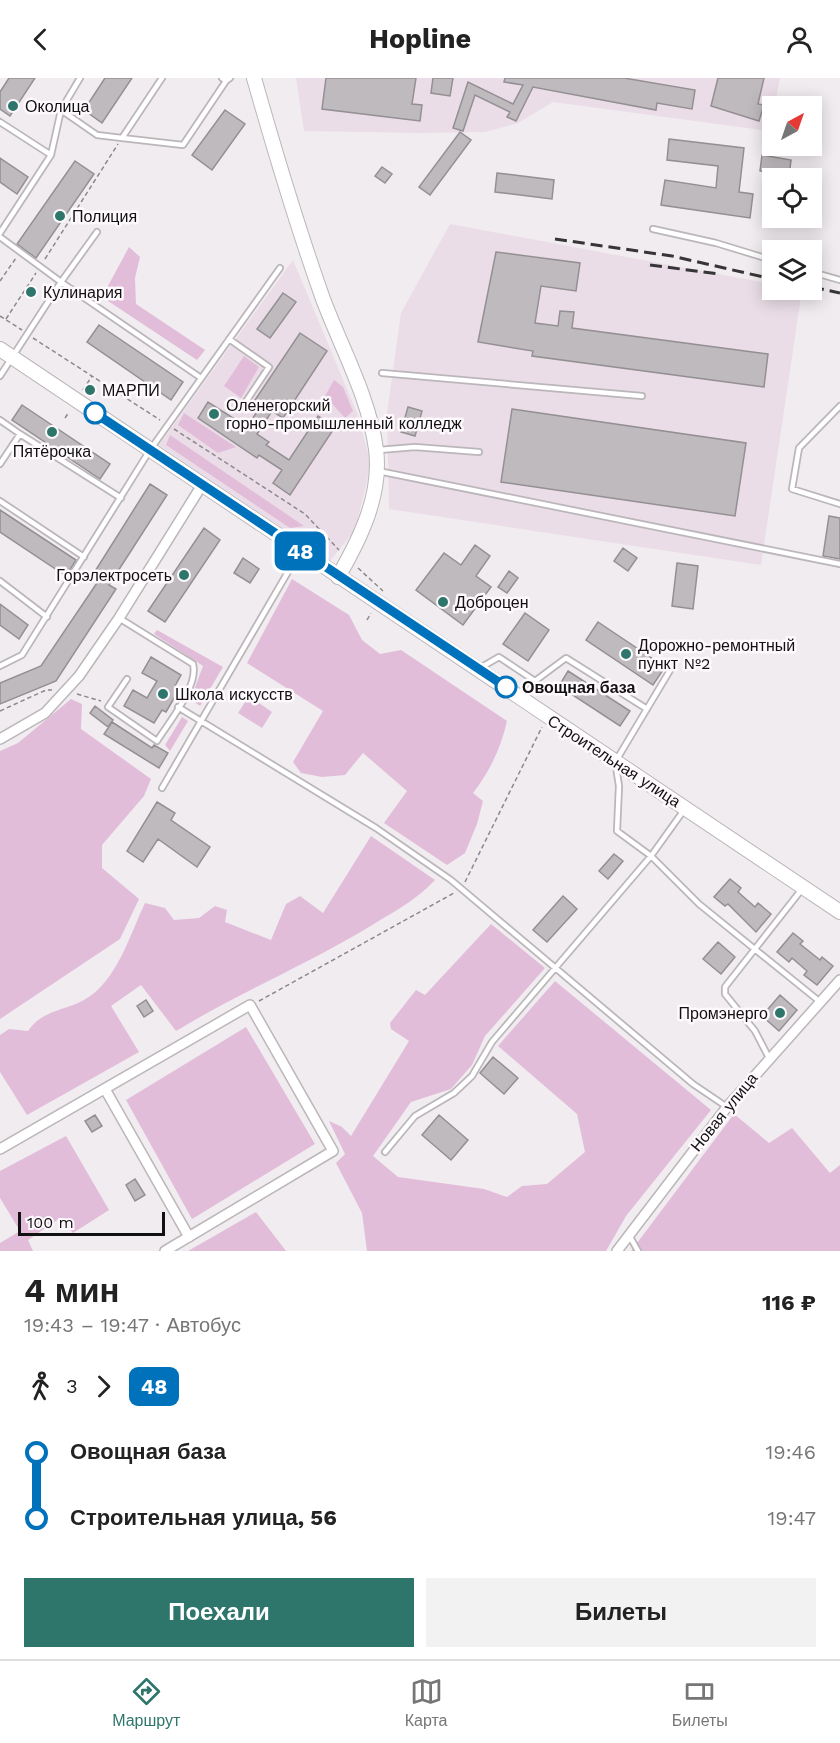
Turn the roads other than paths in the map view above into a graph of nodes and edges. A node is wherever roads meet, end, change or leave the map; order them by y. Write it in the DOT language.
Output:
graph roads {
  1 [pos="80,78"];
  2 [pos="162,78"];
  3 [pos="254,78"];
  4 [pos="226,79"];
  5 [pos="61,110"];
  6 [pos="0,122"];
  7 [pos="122,138"];
  8 [pos="51,155"];
  9 [pos="653,229"];
  10 [pos="97,232"];
  11 [pos="0,235"];
  12 [pos="762,257"];
  13 [pos="280,268"];
  14 [pos="822,275"];
  15 [pos="840,280"];
  16 [pos="61,282"];
  17 [pos="229,339"];
  18 [pos="6,353"];
  19 [pos="382,373"];
  20 [pos="0,376"];
  21 [pos="201,378"];
  22 [pos="642,396"];
  23 [pos="243,406"];
  24 [pos="840,406"];
  25 [pos="0,420"];
  26 [pos="20,434"];
  27 [pos="150,450"];
  28 [pos="376,450"];
  29 [pos="479,452"];
  30 [pos="0,464"];
  31 [pos="375,471"];
  32 [pos="202,485"];
  33 [pos="121,498"];
  34 [pos="0,501"];
  35 [pos="840,504"];
  36 [pos="300,551"];
  37 [pos="84,557"];
  38 [pos="840,564"];
  39 [pos="338,577"];
  40 [pos="0,581"];
  41 [pos="47,617"];
  42 [pos="119,618"];
  43 [pos="0,666"];
  44 [pos="672,667"];
  45 [pos="477,669"];
  46 [pos="127,679"];
  47 [pos="535,681"];
  48 [pos="522,700"];
  49 [pos="178,707"];
  50 [pos="647,709"];
  51 [pos="202,720"];
  52 [pos="0,739"];
  53 [pos="616,762"];
  54 [pos="162,788"];
  55 [pos="685,808"];
  56 [pos="651,856"];
  57 [pos="805,886"];
  58 [pos="840,912"];
  59 [pos="755,948"];
  60 [pos="555,967"];
  61 [pos="840,980"];
  62 [pos="820,1002"];
  63 [pos="769,1058"];
  64 [pos="105,1089"];
  65 [pos="727,1107"];
  66 [pos="0,1149"];
  67 [pos="385,1152"];
  68 [pos="628,1233"];
  69 [pos="189,1237"];
  70 [pos="165,1251"];
  71 [pos="617,1251"];
  72 [pos="638,1251"];
  1 -- 5 [label="lane"];
  2 -- 7 [label="lane"];
  3 -- 28 [label="street"];
  4 -- 7 [label="lane"];
  5 -- 7 [label="lane"];
  5 -- 8 [label="lane"];
  6 -- 8 [label="lane"];
  8 -- 11 [label="lane"];
  9 -- 12 [label="lane"];
  10 -- 16 [label="lane"];
  11 -- 16 [label="lane"];
  13 -- 17 [label="lane"];
  14 -- 15 [label="lane"];
  16 -- 18 [label="lane"];
  16 -- 21 [label="lane"];
  17 -- 21 [label="lane"];
  17 -- 23 [label="lane"];
  18 -- 20 [label="lane"];
  18 -- 27 [label="street, Строительная улица"];
  19 -- 22 [label="lane"];
  21 -- 27 [label="lane"];
  24 -- 35 [label="lane"];
  25 -- 26 [label="lane"];
  26 -- 30 [label="lane"];
  26 -- 33 [label="lane"];
  27 -- 32 [label="street, Строительная улица"];
  27 -- 33 [label="lane"];
  28 -- 29 [label="lane"];
  28 -- 31 [label="street"];
  31 -- 38 [label="lane"];
  31 -- 39 [label="street"];
  32 -- 36 [label="street, Строительная улица"];
  32 -- 42 [label="street"];
  33 -- 37 [label="lane"];
  34 -- 37 [label="lane"];
  36 -- 39 [label="street, Строительная улица"];
  36 -- 51 [label="lane"];
  37 -- 41 [label="lane"];
  39 -- 45 [label="street, Строительная улица"];
  40 -- 41 [label="lane"];
  41 -- 43 [label="lane"];
  42 -- 49 [label="lane"];
  42 -- 52 [label="street"];
  44 -- 50 [label="lane"];
  45 -- 47 [label="lane"];
  45 -- 48 [label="street, Строительная улица"];
  46 -- 49 [label="lane"];
  47 -- 48 [label="lane"];
  47 -- 50 [label="lane"];
  48 -- 53 [label="street, Строительная улица"];
  49 -- 51 [label="lane"];
  50 -- 53 [label="lane"];
  51 -- 54 [label="lane"];
  51 -- 60 [label="lane"];
  53 -- 55 [label="street, Строительная улица"];
  53 -- 56 [label="lane"];
  55 -- 56 [label="lane"];
  55 -- 57 [label="street, Строительная улица"];
  56 -- 59 [label="lane"];
  56 -- 60 [label="lane"];
  57 -- 58 [label="street, Строительная улица"];
  57 -- 59 [label="lane"];
  59 -- 62 [label="lane"];
  59 -- 63 [label="lane"];
  60 -- 65 [label="lane"];
  60 -- 67 [label="lane"];
  61 -- 62 [label="street, Новая улица"];
  62 -- 63 [label="street, Новая улица"];
  63 -- 65 [label="street, Новая улица"];
  64 -- 66 [label="street"];
  64 -- 69 [label="street"];
  64 -- 69 [label="street"];
  65 -- 68 [label="street, Новая улица"];
  68 -- 71 [label="street, Новая улица"];
  68 -- 72 [label="lane"];
  69 -- 70 [label="street"];
}
